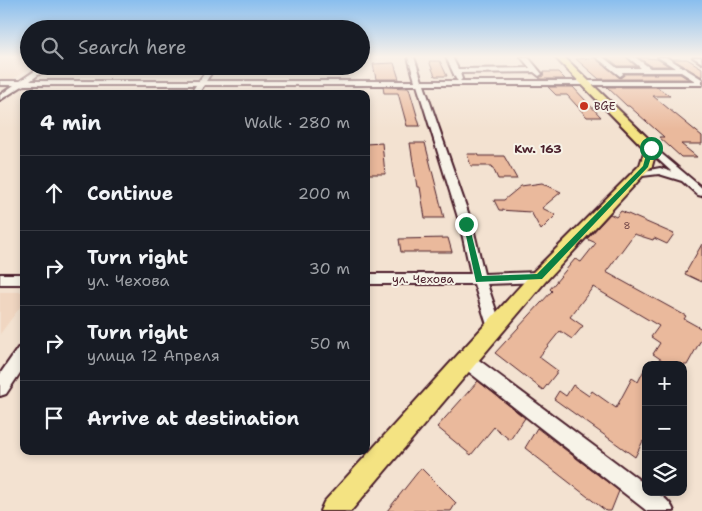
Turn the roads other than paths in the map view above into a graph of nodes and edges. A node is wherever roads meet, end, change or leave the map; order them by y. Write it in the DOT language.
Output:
graph roads {
  1 [pos="25,81"];
  2 [pos="203,81"];
  3 [pos="418,81"];
  4 [pos="544,81"];
  5 [pos="584,81"];
  6 [pos="631,81"];
  7 [pos="702,82"];
  8 [pos="461,83"];
  9 [pos="634,83"];
  10 [pos="547,84"];
  11 [pos="0,85"];
  12 [pos="19,85"];
  13 [pos="200,85"];
  14 [pos="588,85"];
  15 [pos="420,86"];
  16 [pos="702,88"];
  17 [pos="197,90"];
  18 [pos="0,98"];
  19 [pos="651,148"];
  20 [pos="638,174"];
  21 [pos="687,180"];
  22 [pos="702,193"];
  23 [pos="539,277"];
  24 [pos="0,279"];
  25 [pos="20,279"];
  26 [pos="370,279"];
  27 [pos="479,279"];
  28 [pos="495,328"];
  29 [pos="20,359"];
  30 [pos="466,360"];
  31 [pos="0,388"];
  32 [pos="333,511"];
  33 [pos="664,511"];
  1 -- 12 [label="street"];
  2 -- 13 [label="street"];
  3 -- 15 [label="street"];
  4 -- 10 [label="street"];
  5 -- 14 [label="main road"];
  6 -- 9 [label="street"];
  7 -- 9 [label="street"];
  8 -- 10 [label="street"];
  8 -- 15 [label="street"];
  9 -- 14 [label="street"];
  10 -- 14 [label="street"];
  11 -- 12 [label="street"];
  12 -- 13 [label="street"];
  12 -- 18 [label="street"];
  13 -- 15 [label="street"];
  13 -- 17 [label="street"];
  14 -- 15 [label="street"];
  14 -- 16 [label="street"];
  14 -- 19 [label="main road"];
  15 -- 27 [label="street"];
  19 -- 20 [label="main road"];
  19 -- 21 [label="street"];
  20 -- 21 [label="street"];
  20 -- 23 [label="main road"];
  21 -- 22 [label="street"];
  23 -- 27 [label="street, ул. Чехова"];
  23 -- 28 [label="main road"];
  24 -- 25 [label="street"];
  26 -- 27 [label="street, ул. Чехова"];
  27 -- 28 [label="street"];
  28 -- 30 [label="main road"];
  29 -- 31 [label="street"];
  30 -- 32 [label="main road"];
  30 -- 33 [label="street"];
}
